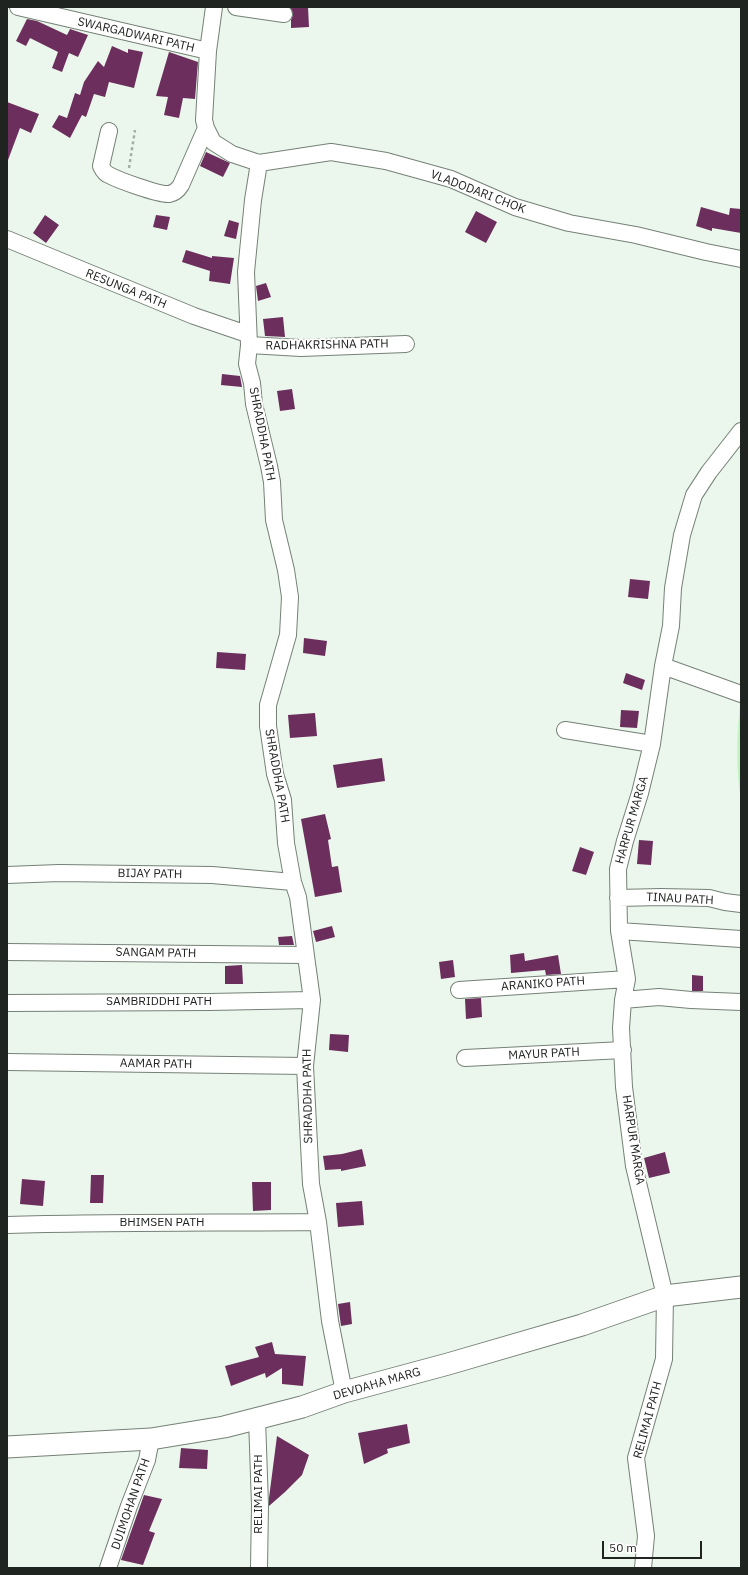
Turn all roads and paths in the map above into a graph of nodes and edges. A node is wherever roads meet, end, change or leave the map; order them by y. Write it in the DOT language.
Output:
graph roads {
  1 [pos="18,7"];
  2 [pos="214,7"];
  3 [pos="236,7"];
  4 [pos="284,14"];
  5 [pos="208,51"];
  6 [pos="206,128"];
  7 [pos="135,130"];
  8 [pos="109,131"];
  9 [pos="259,163"];
  10 [pos="127,182"];
  11 [pos="7,239"];
  12 [pos="741,259"];
  13 [pos="248,340"];
  14 [pos="406,344"];
  15 [pos="741,431"];
  16 [pos="663,666"];
  17 [pos="741,694"];
  18 [pos="565,730"];
  19 [pos="652,744"];
  20 [pos="7,875"];
  21 [pos="293,882"];
  22 [pos="618,898"];
  23 [pos="741,904"];
  24 [pos="619,931"];
  25 [pos="741,939"];
  26 [pos="7,952"];
  27 [pos="306,955"];
  28 [pos="627,979"];
  29 [pos="459,990"];
  30 [pos="312,1000"];
  31 [pos="623,1000"];
  32 [pos="741,1002"];
  33 [pos="7,1003"];
  34 [pos="622,1050"];
  35 [pos="465,1058"];
  36 [pos="7,1062"];
  37 [pos="305,1066"];
  38 [pos="318,1222"];
  39 [pos="7,1225"];
  40 [pos="741,1287"];
  41 [pos="665,1296"];
  42 [pos="344,1392"];
  43 [pos="257,1419"];
  44 [pos="151,1439"];
  45 [pos="7,1447"];
  46 [pos="108,1568"];
  47 [pos="260,1568"];
  48 [pos="643,1568"];
  1 -- 5 [label="street, SWARGADWARI PATH"];
  2 -- 5 [label="street, VLADODARI CHOK"];
  3 -- 4 [label="street"];
  5 -- 6 [label="street, VLADODARI CHOK"];
  6 -- 9 [label="street, VLADODARI CHOK"];
  6 -- 10 [label="street"];
  7 -- 10 [label="path"];
  8 -- 10 [label="street"];
  9 -- 12 [label="street, VLADODARI CHOK"];
  9 -- 13 [label="street, SHRADDHA PATH"];
  11 -- 13 [label="street, RESUNGA PATH"];
  13 -- 14 [label="street, RADHAKRISHNA PATH"];
  13 -- 21 [label="street, SHRADDHA PATH"];
  15 -- 16 [label="street, HARPUR MARGA"];
  16 -- 17 [label="street"];
  16 -- 19 [label="street, HARPUR MARGA"];
  18 -- 19 [label="street"];
  19 -- 22 [label="street, HARPUR MARGA"];
  20 -- 21 [label="street, BIJAY PATH"];
  21 -- 27 [label="street, SHRADDHA PATH"];
  22 -- 23 [label="street, TINAU PATH"];
  22 -- 24 [label="street, HARPUR MARGA"];
  24 -- 25 [label="street"];
  24 -- 28 [label="street, HARPUR MARGA"];
  26 -- 27 [label="street, SANGAM PATH"];
  27 -- 30 [label="street, SHRADDHA PATH"];
  28 -- 29 [label="street, ARANIKO PATH"];
  28 -- 31 [label="street, HARPUR MARGA"];
  30 -- 33 [label="street, SAMBRIDDHI PATH"];
  30 -- 37 [label="street, SHRADDHA PATH"];
  31 -- 32 [label="street"];
  31 -- 34 [label="street, HARPUR MARGA"];
  34 -- 35 [label="street, MAYUR PATH"];
  34 -- 41 [label="street, HARPUR MARGA"];
  36 -- 37 [label="street, AAMAR PATH"];
  37 -- 38 [label="street, SHRADDHA PATH"];
  38 -- 39 [label="street, BHIMSEN PATH"];
  38 -- 42 [label="street, SHRADDHA PATH"];
  40 -- 41 [label="main road, DEVDAHA MARG"];
  41 -- 42 [label="main road, DEVDAHA MARG"];
  41 -- 48 [label="street, RELIMAI PATH"];
  42 -- 43 [label="main road, DEVDAHA MARG"];
  43 -- 44 [label="main road, DEVDAHA MARG"];
  43 -- 47 [label="street, RELIMAI PATH"];
  44 -- 45 [label="main road, DEVDAHA MARG"];
  44 -- 46 [label="street, DUIMOHAN PATH"];
}
